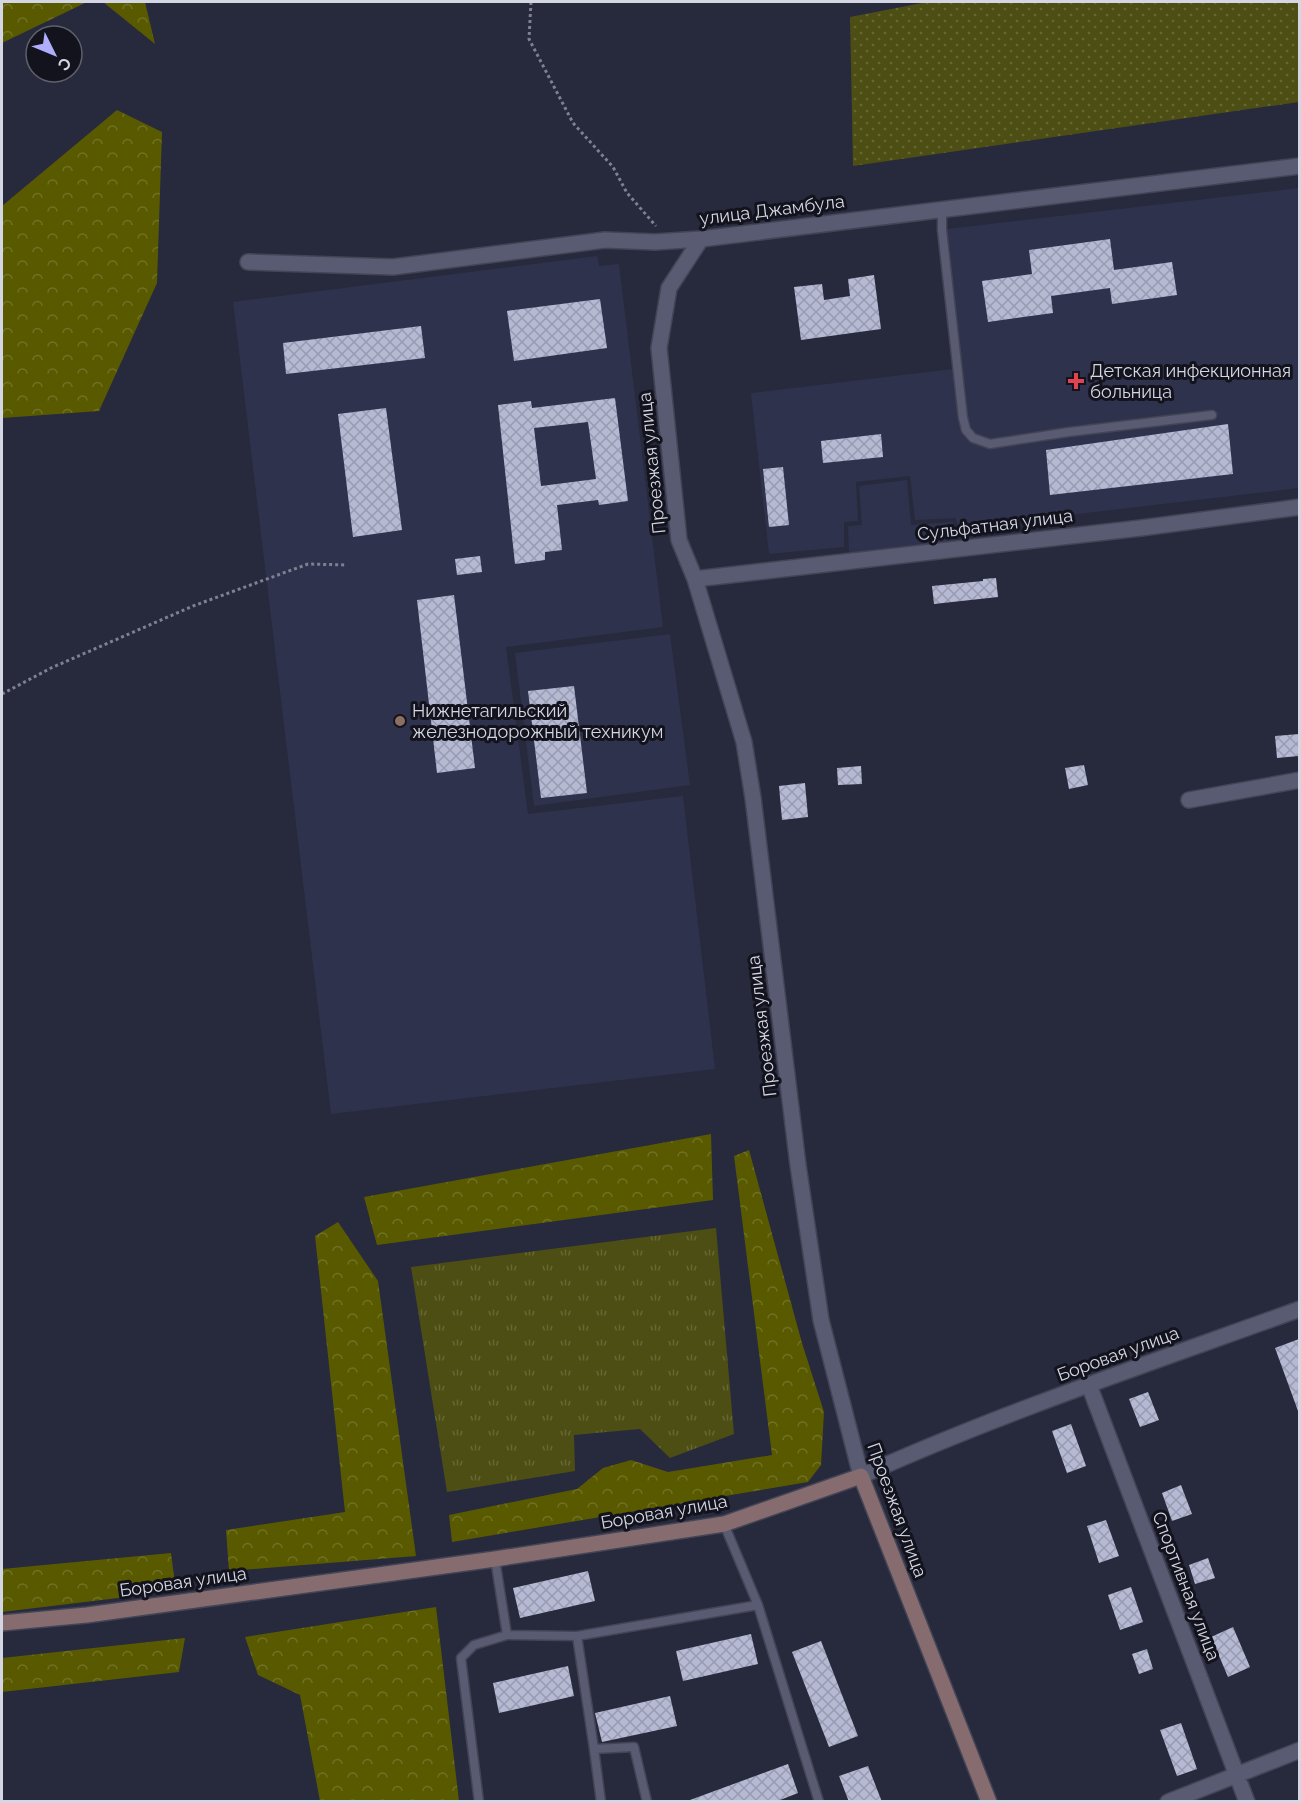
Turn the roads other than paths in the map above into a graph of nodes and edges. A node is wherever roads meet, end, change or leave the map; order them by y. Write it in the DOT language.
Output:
graph roads {
  1 [pos="1299,166"];
  2 [pos="942,210"];
  3 [pos="701,239"];
  4 [pos="248,262"];
  5 [pos="1212,415"];
  6 [pos="1299,507"];
  7 [pos="695,579"];
  8 [pos="1299,780"];
  9 [pos="1189,800"];
  10 [pos="1299,1309"];
  11 [pos="1089,1385"];
  12 [pos="861,1476"];
  13 [pos="724,1524"];
  14 [pos="495,1559"];
  15 [pos="758,1605"];
  16 [pos="2,1623"];
  17 [pos="507,1635"];
  18 [pos="577,1636"];
  19 [pos="594,1749"];
  20 [pos="1299,1750"];
  21 [pos="1237,1774"];
  22 [pos="479,1802"];
  23 [pos="601,1802"];
  24 [pos="647,1802"];
  25 [pos="819,1802"];
  26 [pos="989,1802"];
  27 [pos="1168,1802"];
  28 [pos="1247,1802"];
  1 -- 2 [label="street, улица Джамбула"];
  2 -- 3 [label="street, улица Джамбула"];
  2 -- 5 [label="lane"];
  3 -- 4 [label="street, улица Джамбула"];
  3 -- 7 [label="street, Проезжая улица"];
  6 -- 7 [label="street, Сульфатная улица"];
  7 -- 12 [label="street, Проезжая улица"];
  8 -- 9 [label="street"];
  10 -- 11 [label="street, Боровая улица"];
  11 -- 12 [label="street, Боровая улица"];
  11 -- 21 [label="street, Спортивная улица"];
  12 -- 13 [label="street, Боровая улица"];
  12 -- 26 [label="street, Проезжая улица"];
  13 -- 14 [label="street, Боровая улица"];
  13 -- 15 [label="lane"];
  14 -- 16 [label="street, Боровая улица"];
  14 -- 17 [label="lane"];
  15 -- 18 [label="lane"];
  15 -- 25 [label="lane"];
  17 -- 18 [label="lane"];
  17 -- 22 [label="lane"];
  18 -- 19 [label="lane"];
  19 -- 23 [label="lane"];
  19 -- 24 [label="lane"];
  20 -- 21 [label="street"];
  21 -- 27 [label="street"];
  21 -- 28 [label="street, Спортивная улица"];
}
